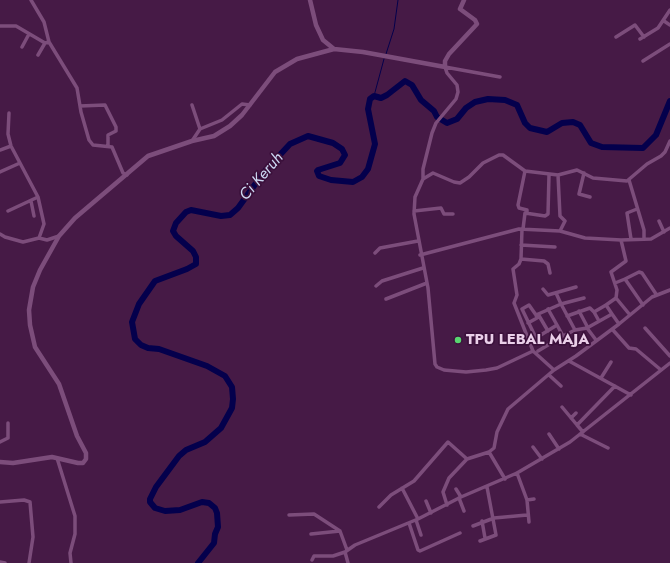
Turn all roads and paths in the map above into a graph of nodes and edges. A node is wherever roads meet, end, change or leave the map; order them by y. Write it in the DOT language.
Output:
graph roads {
  1 [pos="31,0"];
  2 [pos="310,0"];
  3 [pos="464,0"];
  4 [pos="670,10"];
  5 [pos="664,21"];
  6 [pos="670,25"];
  7 [pos="0,26"];
  8 [pos="29,34"];
  9 [pos="616,37"];
  10 [pos="47,43"];
  11 [pos="670,44"];
  12 [pos="22,47"];
  13 [pos="334,49"];
  14 [pos="38,55"];
  15 [pos="643,61"];
  16 [pos="445,67"];
  17 [pos="500,77"];
  18 [pos="192,105"];
  19 [pos="250,105"];
  20 [pos="80,106"];
  21 [pos="9,113"];
  22 [pos="200,129"];
  23 [pos="192,141"];
  24 [pos="670,141"];
  25 [pos="108,145"];
  26 [pos="11,146"];
  27 [pos="0,150"];
  28 [pos="20,164"];
  29 [pos="524,171"];
  30 [pos="0,172"];
  31 [pos="584,173"];
  32 [pos="127,174"];
  33 [pos="549,174"];
  34 [pos="558,175"];
  35 [pos="423,179"];
  36 [pos="629,180"];
  37 [pos="38,197"];
  38 [pos="590,197"];
  39 [pos="31,201"];
  40 [pos="637,209"];
  41 [pos="8,211"];
  42 [pos="414,211"];
  43 [pos="527,213"];
  44 [pos="454,214"];
  45 [pos="34,216"];
  46 [pos="659,221"];
  47 [pos="670,228"];
  48 [pos="523,229"];
  49 [pos="560,231"];
  50 [pos="664,232"];
  51 [pos="0,234"];
  52 [pos="59,236"];
  53 [pos="40,238"];
  54 [pos="631,239"];
  55 [pos="644,239"];
  56 [pos="620,240"];
  57 [pos="418,241"];
  58 [pos="521,245"];
  59 [pos="556,247"];
  60 [pos="375,253"];
  61 [pos="420,255"];
  62 [pos="521,258"];
  63 [pos="423,268"];
  64 [pos="550,273"];
  65 [pos="624,279"];
  66 [pos="427,283"];
  67 [pos="615,283"];
  68 [pos="376,286"];
  69 [pos="576,287"];
  70 [pos="543,289"];
  71 [pos="670,290"];
  72 [pos="556,293"];
  73 [pos="656,294"];
  74 [pos="584,298"];
  75 [pos="616,298"];
  76 [pos="386,299"];
  77 [pos="561,304"];
  78 [pos="606,305"];
  79 [pos="642,305"];
  80 [pos="548,309"];
  81 [pos="579,311"];
  82 [pos="594,312"];
  83 [pos="612,314"];
  84 [pos="630,315"];
  85 [pos="537,316"];
  86 [pos="567,316"];
  87 [pos="599,321"];
  88 [pos="528,323"];
  89 [pos="620,324"];
  90 [pos="557,325"];
  91 [pos="588,328"];
  92 [pos="646,328"];
  93 [pos="612,329"];
  94 [pos="575,330"];
  95 [pos="548,331"];
  96 [pos="563,336"];
  97 [pos="536,338"];
  98 [pos="596,340"];
  99 [pos="530,342"];
  100 [pos="533,351"];
  101 [pos="538,351"];
  102 [pos="670,356"];
  103 [pos="569,361"];
  104 [pos="611,362"];
  105 [pos="670,363"];
  106 [pos="554,370"];
  107 [pos="661,370"];
  108 [pos="549,375"];
  109 [pos="601,378"];
  110 [pos="561,386"];
  111 [pos="615,386"];
  112 [pos="631,395"];
  113 [pos="562,407"];
  114 [pos="576,413"];
  115 [pos="571,418"];
  116 [pos="8,423"];
  117 [pos="577,425"];
  118 [pos="581,433"];
  119 [pos="549,434"];
  120 [pos="0,442"];
  121 [pos="534,447"];
  122 [pos="608,448"];
  123 [pos="559,449"];
  124 [pos="489,452"];
  125 [pos="57,457"];
  126 [pos="467,459"];
  127 [pos="542,459"];
  128 [pos="0,462"];
  129 [pos="517,473"];
  130 [pos="505,479"];
  131 [pos="487,487"];
  132 [pos="402,488"];
  133 [pos="456,489"];
  134 [pos="460,498"];
  135 [pos="534,499"];
  136 [pos="527,500"];
  137 [pos="426,501"];
  138 [pos="0,502"];
  139 [pos="447,505"];
  140 [pos="379,507"];
  141 [pos="464,511"];
  142 [pos="431,513"];
  143 [pos="289,515"];
  144 [pos="528,515"];
  145 [pos="494,518"];
  146 [pos="417,520"];
  147 [pos="482,521"];
  148 [pos="529,522"];
  149 [pos="409,523"];
  150 [pos="473,526"];
  151 [pos="340,531"];
  152 [pos="460,533"];
  153 [pos="311,534"];
  154 [pos="421,535"];
  155 [pos="485,538"];
  156 [pos="480,541"];
  157 [pos="346,551"];
  158 [pos="312,560"];
  159 [pos="0,562"];
  160 [pos="5,563"];
  161 [pos="29,563"];
  162 [pos="71,563"];
  163 [pos="348,563"];
  1 -- 10 [label="street"];
  2 -- 13 [label="street"];
  3 -- 16 [label="street"];
  4 -- 5 [label="street"];
  5 -- 6 [label="street"];
  5 -- 9 [label="street"];
  7 -- 8 [label="street"];
  8 -- 10 [label="street"];
  8 -- 12 [label="street"];
  10 -- 14 [label="street"];
  10 -- 20 [label="street"];
  11 -- 15 [label="street"];
  13 -- 16 [label="street"];
  13 -- 19 [label="street"];
  16 -- 17 [label="street"];
  16 -- 35 [label="street"];
  18 -- 22 [label="street"];
  19 -- 22 [label="street"];
  19 -- 23 [label="street"];
  20 -- 25 [label="street"];
  20 -- 25 [label="street"];
  21 -- 26 [label="street"];
  22 -- 23 [label="street"];
  23 -- 32 [label="street"];
  24 -- 36 [label="street"];
  25 -- 32 [label="street"];
  26 -- 27 [label="street"];
  26 -- 28 [label="street"];
  28 -- 30 [label="street"];
  28 -- 37 [label="street"];
  29 -- 33 [label="street"];
  29 -- 35 [label="street"];
  29 -- 43 [label="street"];
  31 -- 34 [label="street"];
  31 -- 36 [label="street"];
  31 -- 38 [label="street"];
  32 -- 52 [label="street"];
  33 -- 34 [label="street"];
  33 -- 43 [label="street"];
  34 -- 49 [label="street"];
  35 -- 42 [label="street"];
  36 -- 40 [label="street"];
  37 -- 39 [label="street"];
  37 -- 53 [label="street"];
  39 -- 41 [label="street"];
  39 -- 45 [label="street"];
  40 -- 54 [label="street"];
  40 -- 55 [label="street"];
  42 -- 44 [label="street"];
  42 -- 57 [label="street"];
  43 -- 48 [label="street"];
  46 -- 50 [label="street"];
  47 -- 50 [label="street"];
  48 -- 49 [label="street"];
  48 -- 58 [label="street"];
  48 -- 61 [label="street"];
  49 -- 56 [label="street"];
  50 -- 55 [label="street"];
  51 -- 53 [label="street"];
  52 -- 53 [label="street"];
  52 -- 125 [label="street"];
  54 -- 55 [label="street"];
  54 -- 56 [label="street"];
  56 -- 67 [label="street"];
  57 -- 60 [label="street"];
  57 -- 61 [label="street"];
  58 -- 59 [label="street"];
  58 -- 62 [label="street"];
  61 -- 63 [label="street"];
  62 -- 64 [label="street"];
  62 -- 99 [label="street"];
  63 -- 66 [label="street"];
  63 -- 68 [label="street"];
  65 -- 67 [label="street"];
  65 -- 73 [label="street"];
  65 -- 79 [label="street"];
  66 -- 76 [label="street"];
  66 -- 100 [label="street"];
  67 -- 75 [label="street"];
  69 -- 72 [label="street"];
  70 -- 72 [label="street"];
  71 -- 73 [label="street"];
  72 -- 77 [label="street"];
  73 -- 79 [label="street"];
  74 -- 77 [label="street"];
  75 -- 78 [label="street"];
  75 -- 84 [label="street"];
  77 -- 80 [label="street"];
  77 -- 86 [label="street"];
  78 -- 82 [label="street"];
  78 -- 83 [label="street"];
  79 -- 84 [label="street"];
  80 -- 85 [label="street"];
  80 -- 90 [label="street"];
  81 -- 82 [label="street"];
  81 -- 86 [label="street"];
  81 -- 91 [label="street"];
  82 -- 87 [label="street"];
  83 -- 87 [label="street"];
  83 -- 89 [label="street"];
  84 -- 89 [label="street"];
  85 -- 88 [label="street"];
  85 -- 88 [label="street"];
  85 -- 95 [label="street"];
  86 -- 94 [label="street"];
  87 -- 91 [label="street"];
  88 -- 97 [label="street"];
  89 -- 93 [label="street"];
  90 -- 95 [label="street"];
  90 -- 96 [label="street"];
  91 -- 94 [label="street"];
  91 -- 98 [label="street"];
  92 -- 102 [label="street"];
  93 -- 98 [label="street"];
  93 -- 107 [label="street"];
  94 -- 96 [label="street"];
  95 -- 97 [label="street"];
  96 -- 101 [label="street"];
  97 -- 99 [label="street"];
  98 -- 103 [label="street"];
  99 -- 100 [label="street"];
  100 -- 106 [label="street"];
  103 -- 106 [label="street"];
  103 -- 109 [label="street"];
  104 -- 109 [label="street"];
  105 -- 107 [label="street"];
  106 -- 108 [label="street"];
  107 -- 112 [label="street"];
  108 -- 110 [label="street"];
  108 -- 124 [label="street"];
  109 -- 111 [label="street"];
  111 -- 112 [label="street"];
  111 -- 117 [label="street"];
  112 -- 118 [label="street"];
  113 -- 115 [label="street"];
  114 -- 115 [label="street"];
  115 -- 117 [label="street"];
  116 -- 120 [label="street"];
  117 -- 118 [label="street"];
  118 -- 122 [label="street"];
  118 -- 123 [label="street"];
  119 -- 123 [label="street"];
  121 -- 127 [label="street"];
  123 -- 127 [label="street"];
  124 -- 126 [label="street"];
  124 -- 130 [label="street"];
  125 -- 128 [label="street"];
  125 -- 162 [label="street"];
  126 -- 132 [label="street"];
  126 -- 139 [label="street"];
  127 -- 129 [label="street"];
  129 -- 130 [label="street"];
  129 -- 136 [label="street"];
  130 -- 131 [label="street"];
  131 -- 134 [label="street"];
  131 -- 145 [label="street"];
  132 -- 140 [label="street"];
  132 -- 146 [label="street"];
  133 -- 134 [label="street"];
  134 -- 139 [label="street"];
  134 -- 141 [label="street"];
  135 -- 136 [label="street"];
  136 -- 144 [label="street"];
  137 -- 142 [label="street"];
  138 -- 161 [label="street"];
  139 -- 142 [label="street"];
  142 -- 146 [label="street"];
  143 -- 151 [label="street"];
  144 -- 145 [label="street"];
  144 -- 148 [label="street"];
  145 -- 147 [label="street"];
  145 -- 155 [label="street"];
  146 -- 149 [label="street"];
  146 -- 154 [label="street"];
  147 -- 150 [label="street"];
  147 -- 155 [label="street"];
  149 -- 152 [label="street"];
  149 -- 157 [label="street"];
  151 -- 153 [label="street"];
  151 -- 157 [label="street"];
  155 -- 156 [label="street"];
  157 -- 158 [label="street"];
  157 -- 163 [label="street"];
  159 -- 160 [label="street"];
}
